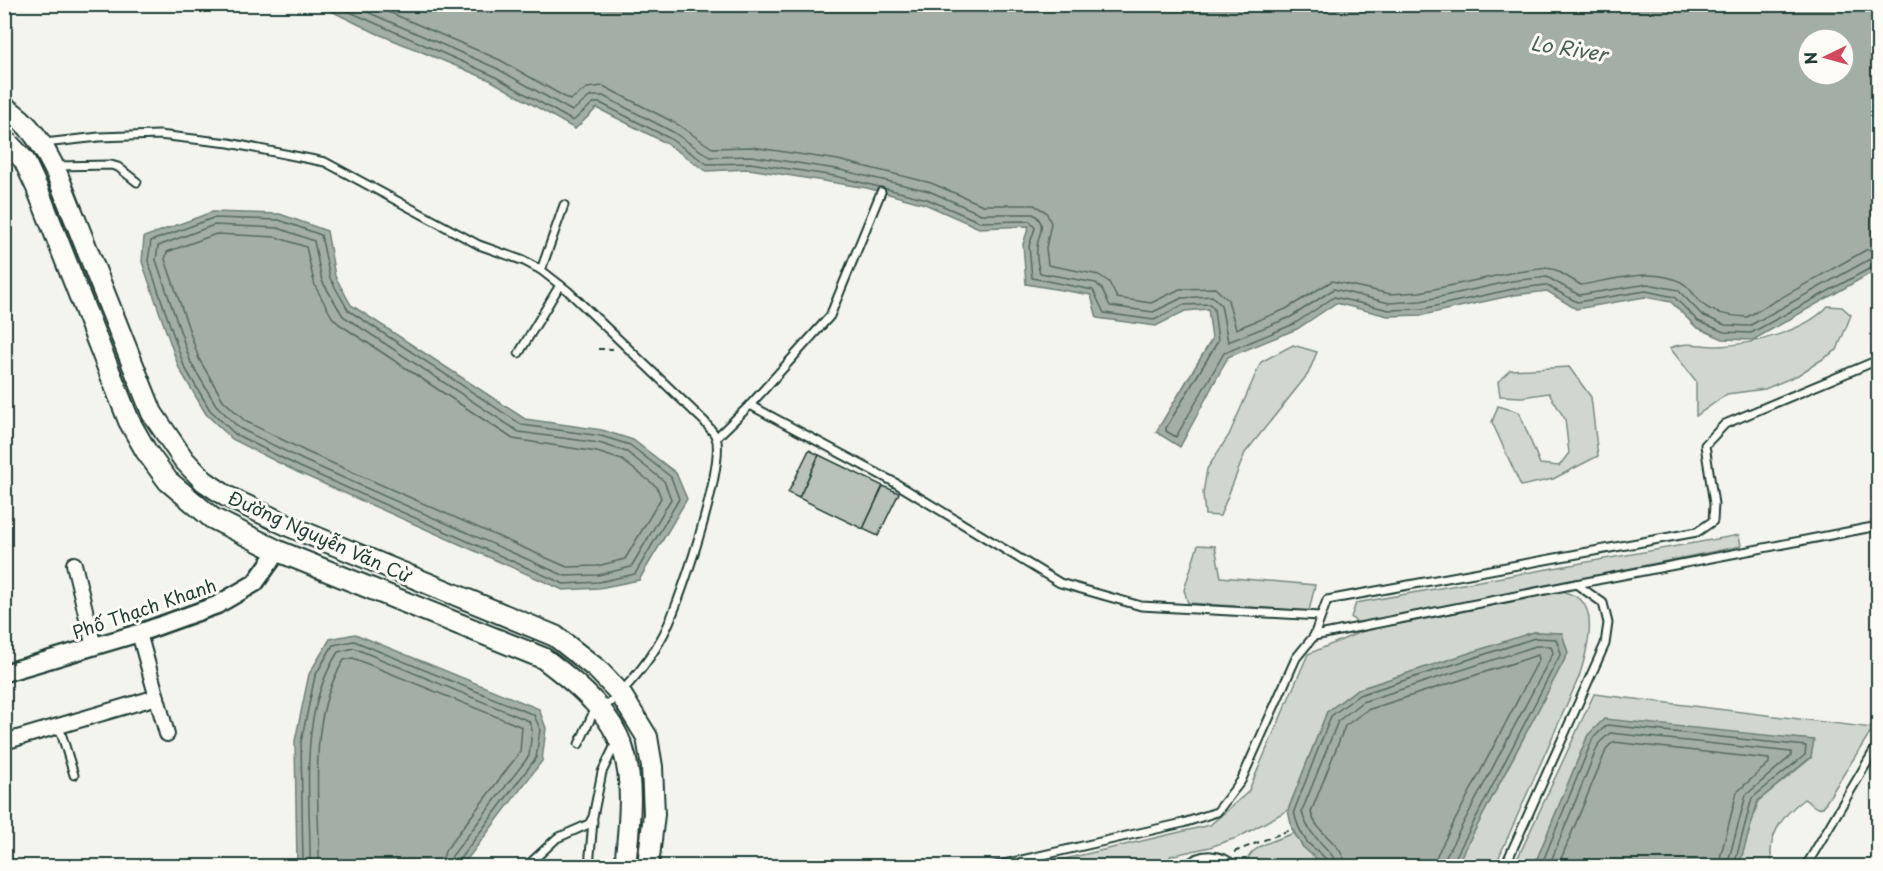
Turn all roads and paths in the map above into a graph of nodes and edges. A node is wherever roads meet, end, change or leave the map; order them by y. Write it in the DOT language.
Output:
graph roads {
  1 [pos="4,107"];
  2 [pos="4,139"];
  3 [pos="42,143"];
  4 [pos="53,166"];
  5 [pos="137,182"];
  6 [pos="881,192"];
  7 [pos="564,205"];
  8 [pos="542,270"];
  9 [pos="560,285"];
  10 [pos="519,353"];
  11 [pos="1878,360"];
  12 [pos="750,405"];
  13 [pos="716,438"];
  14 [pos="1878,526"];
  15 [pos="278,551"];
  16 [pos="74,564"];
  17 [pos="1576,584"];
  18 [pos="1320,616"];
  19 [pos="139,633"];
  20 [pos="1314,636"];
  21 [pos="94,647"];
  22 [pos="4,673"];
  23 [pos="620,693"];
  24 [pos="157,697"];
  25 [pos="600,707"];
  26 [pos="60,726"];
  27 [pos="167,734"];
  28 [pos="620,735"];
  29 [pos="4,742"];
  30 [pos="579,744"];
  31 [pos="1878,744"];
  32 [pos="74,775"];
  33 [pos="593,817"];
  34 [pos="1292,829"];
  35 [pos="1223,856"];
  36 [pos="527,867"];
  37 [pos="589,867"];
  38 [pos="625,867"];
  39 [pos="648,867"];
  40 [pos="995,867"];
  41 [pos="1187,867"];
  42 [pos="1235,867"];
  43 [pos="1505,867"];
  44 [pos="1806,867"];
  1 -- 3 [label="main road, Đường Nguyễn Văn Cừ"];
  2 -- 15 [label="main road, Đường Nguyễn Văn Cừ"];
  3 -- 4 [label="main road, Đường Nguyễn Văn Cừ"];
  3 -- 8 [label="lane"];
  4 -- 5 [label="lane"];
  4 -- 23 [label="main road, Đường Nguyễn Văn Cừ"];
  6 -- 12 [label="lane"];
  7 -- 8 [label="lane"];
  8 -- 9 [label="lane"];
  9 -- 10 [label="lane"];
  9 -- 13 [label="lane"];
  11 -- 18 [label="lane"];
  12 -- 13 [label="lane"];
  12 -- 18 [label="lane"];
  13 -- 23 [label="lane"];
  14 -- 17 [label="lane"];
  15 -- 19 [label="street, Phố Thạch Khanh"];
  15 -- 25 [label="main road, Đường Nguyễn Văn Cừ"];
  16 -- 21 [label="street"];
  17 -- 20 [label="lane"];
  17 -- 43 [label="lane"];
  18 -- 20 [label="lane"];
  19 -- 21 [label="street, Phố Thạch Khanh"];
  19 -- 24 [label="street"];
  20 -- 40 [label="lane"];
  21 -- 22 [label="street, Phố Thạch Khanh"];
  23 -- 25 [label="lane"];
  23 -- 39 [label="main road, Đường Nguyễn Văn Cừ"];
  24 -- 26 [label="street"];
  24 -- 27 [label="street"];
  25 -- 28 [label="main road, Đường Nguyễn Văn Cừ"];
  25 -- 30 [label="lane"];
  26 -- 29 [label="street"];
  26 -- 32 [label="lane"];
  28 -- 33 [label="lane"];
  28 -- 38 [label="main road, Đường Nguyễn Văn Cừ"];
  31 -- 44 [label="lane"];
  33 -- 36 [label="lane"];
  33 -- 37 [label="lane"];
  34 -- 35 [label="path"];
  35 -- 41 [label="lane"];
  35 -- 42 [label="lane"];
}
